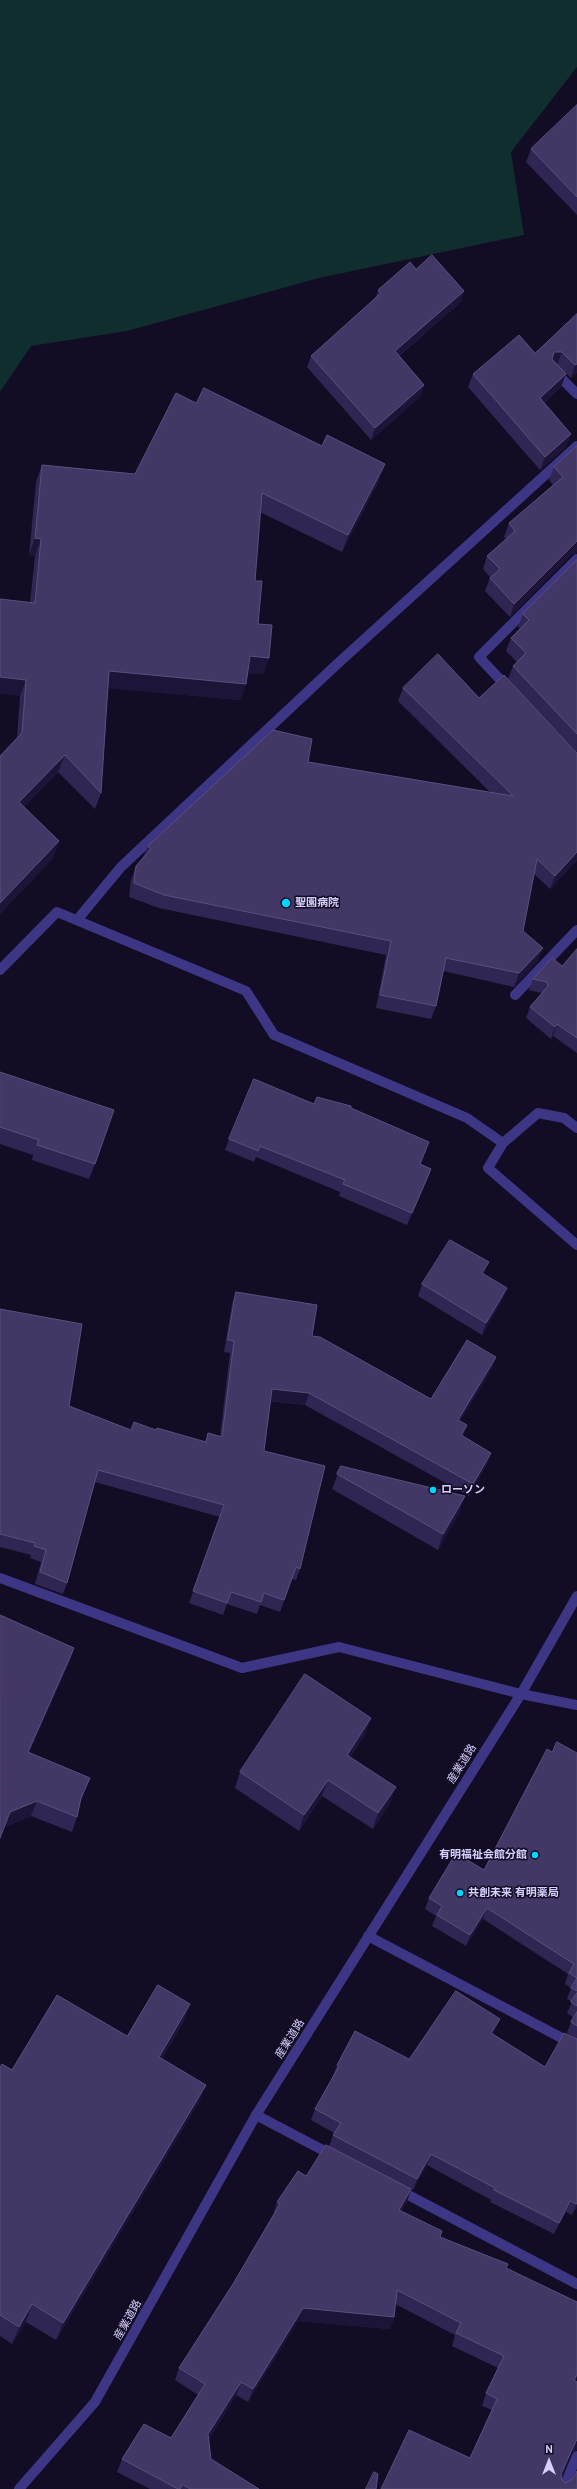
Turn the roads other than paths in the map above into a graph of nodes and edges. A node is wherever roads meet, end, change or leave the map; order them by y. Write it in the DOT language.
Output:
graph roads {
  1 [pos="553,370"];
  2 [pos="577,394"];
  3 [pos="577,446"];
  4 [pos="577,559"];
  5 [pos="517,698"];
  6 [pos="76,920"];
  7 [pos="577,930"];
  8 [pos="0,970"];
  9 [pos="515,995"];
  10 [pos="577,1128"];
  11 [pos="503,1143"];
  12 [pos="577,1245"];
  13 [pos="0,1578"];
  14 [pos="577,1596"];
  15 [pos="521,1694"];
  16 [pos="577,1705"];
  17 [pos="368,1936"];
  18 [pos="577,2046"];
  19 [pos="256,2115"];
  20 [pos="347,2163"];
  21 [pos="388,2185"];
  22 [pos="577,2284"];
  23 [pos="577,2456"];
  24 [pos="19,2489"];
  25 [pos="563,2489"];
  1 -- 2 [label="street"];
  3 -- 6 [label="street"];
  4 -- 5 [label="street"];
  6 -- 8 [label="street"];
  6 -- 11 [label="street"];
  7 -- 9 [label="street"];
  10 -- 11 [label="street"];
  11 -- 12 [label="street"];
  13 -- 15 [label="street"];
  14 -- 15 [label="street, 産業道路"];
  15 -- 16 [label="street"];
  15 -- 17 [label="street, 産業道路"];
  17 -- 18 [label="street"];
  17 -- 19 [label="street, 産業道路"];
  19 -- 20 [label="street"];
  19 -- 24 [label="street, 産業道路"];
  21 -- 22 [label="street"];
  23 -- 25 [label="street"];
}
